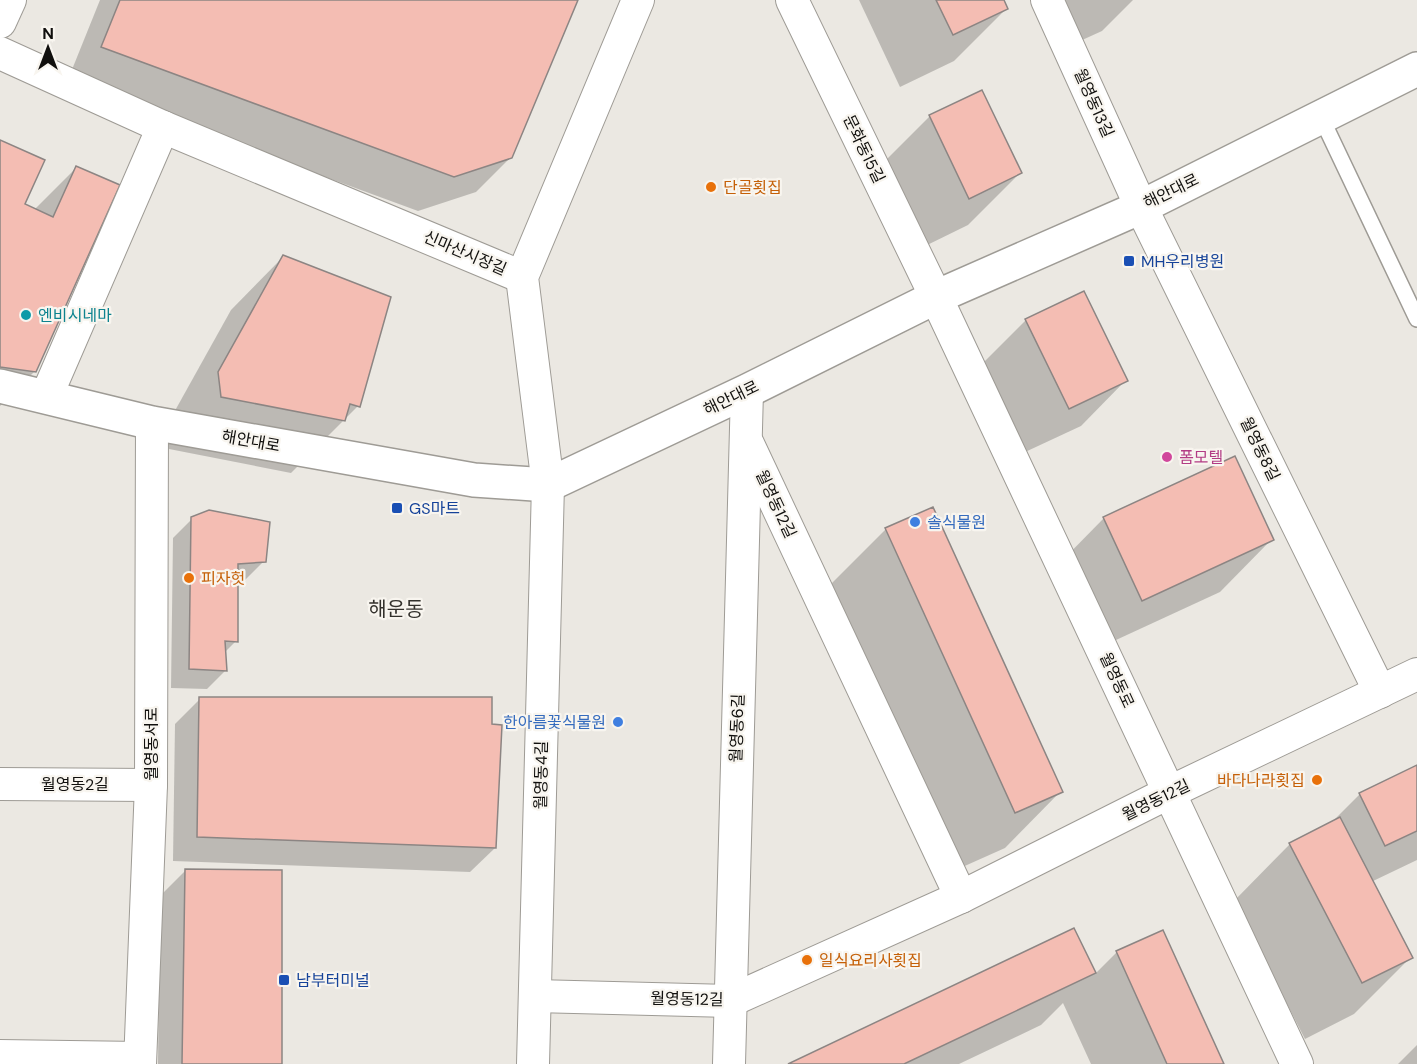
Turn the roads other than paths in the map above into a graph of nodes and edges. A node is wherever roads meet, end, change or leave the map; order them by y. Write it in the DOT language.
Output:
graph roads {
  1 [pos="10,0"];
  2 [pos="638,0"];
  3 [pos="792,0"];
  4 [pos="1047,0"];
  5 [pos="0,21"];
  6 [pos="0,53"];
  7 [pos="1417,69"];
  8 [pos="1321,117"];
  9 [pos="163,127"];
  10 [pos="1141,207"];
  11 [pos="522,277"];
  12 [pos="936,297"];
  13 [pos="1417,319"];
  14 [pos="0,386"];
  15 [pos="747,391"];
  16 [pos="46,397"];
  17 [pos="152,423"];
  18 [pos="745,438"];
  19 [pos="548,485"];
  20 [pos="1417,674"];
  21 [pos="1380,692"];
  22 [pos="0,784"];
  23 [pos="151,785"];
  24 [pos="1170,792"];
  25 [pos="960,897"];
  26 [pos="535,996"];
  27 [pos="730,1001"];
  28 [pos="0,1056"];
  29 [pos="140,1061"];
  30 [pos="533,1064"];
  31 [pos="729,1064"];
  32 [pos="1297,1064"];
  1 -- 5 [label="street"];
  2 -- 11 [label="street, 신마산시장길"];
  3 -- 12 [label="street, 문화동15길"];
  4 -- 10 [label="street, 월영동13길"];
  6 -- 9 [label="street, 신마산시장길"];
  7 -- 8 [label="main road, 해안대로"];
  8 -- 10 [label="main road, 해안대로"];
  8 -- 13 [label="lane"];
  9 -- 11 [label="street, 신마산시장길"];
  9 -- 16 [label="street"];
  10 -- 12 [label="main road, 해안대로"];
  10 -- 21 [label="street, 월영동8길"];
  11 -- 19 [label="street, 월영동4길"];
  12 -- 15 [label="main road, 해안대로"];
  12 -- 24 [label="street, 월영동로"];
  14 -- 16 [label="main road, 해안대로"];
  15 -- 18 [label="street, 월영동6길"];
  15 -- 19 [label="main road, 해안대로"];
  16 -- 17 [label="main road, 해안대로"];
  17 -- 19 [label="main road, 해안대로"];
  17 -- 23 [label="street, 월영동서로"];
  18 -- 25 [label="street, 월영동12길"];
  18 -- 27 [label="street, 월영동6길"];
  19 -- 26 [label="street, 월영동4길"];
  20 -- 21 [label="street, 월영동12길"];
  21 -- 24 [label="street, 월영동12길"];
  22 -- 23 [label="street, 월영동2길"];
  23 -- 29 [label="street, 월영동서로"];
  24 -- 25 [label="street, 월영동12길"];
  24 -- 32 [label="street, 월영동로"];
  25 -- 27 [label="street, 월영동12길"];
  26 -- 27 [label="street, 월영동12길"];
  26 -- 30 [label="street, 월영동4길"];
  27 -- 31 [label="street, 월영동6길"];
  28 -- 29 [label="street"];
}
